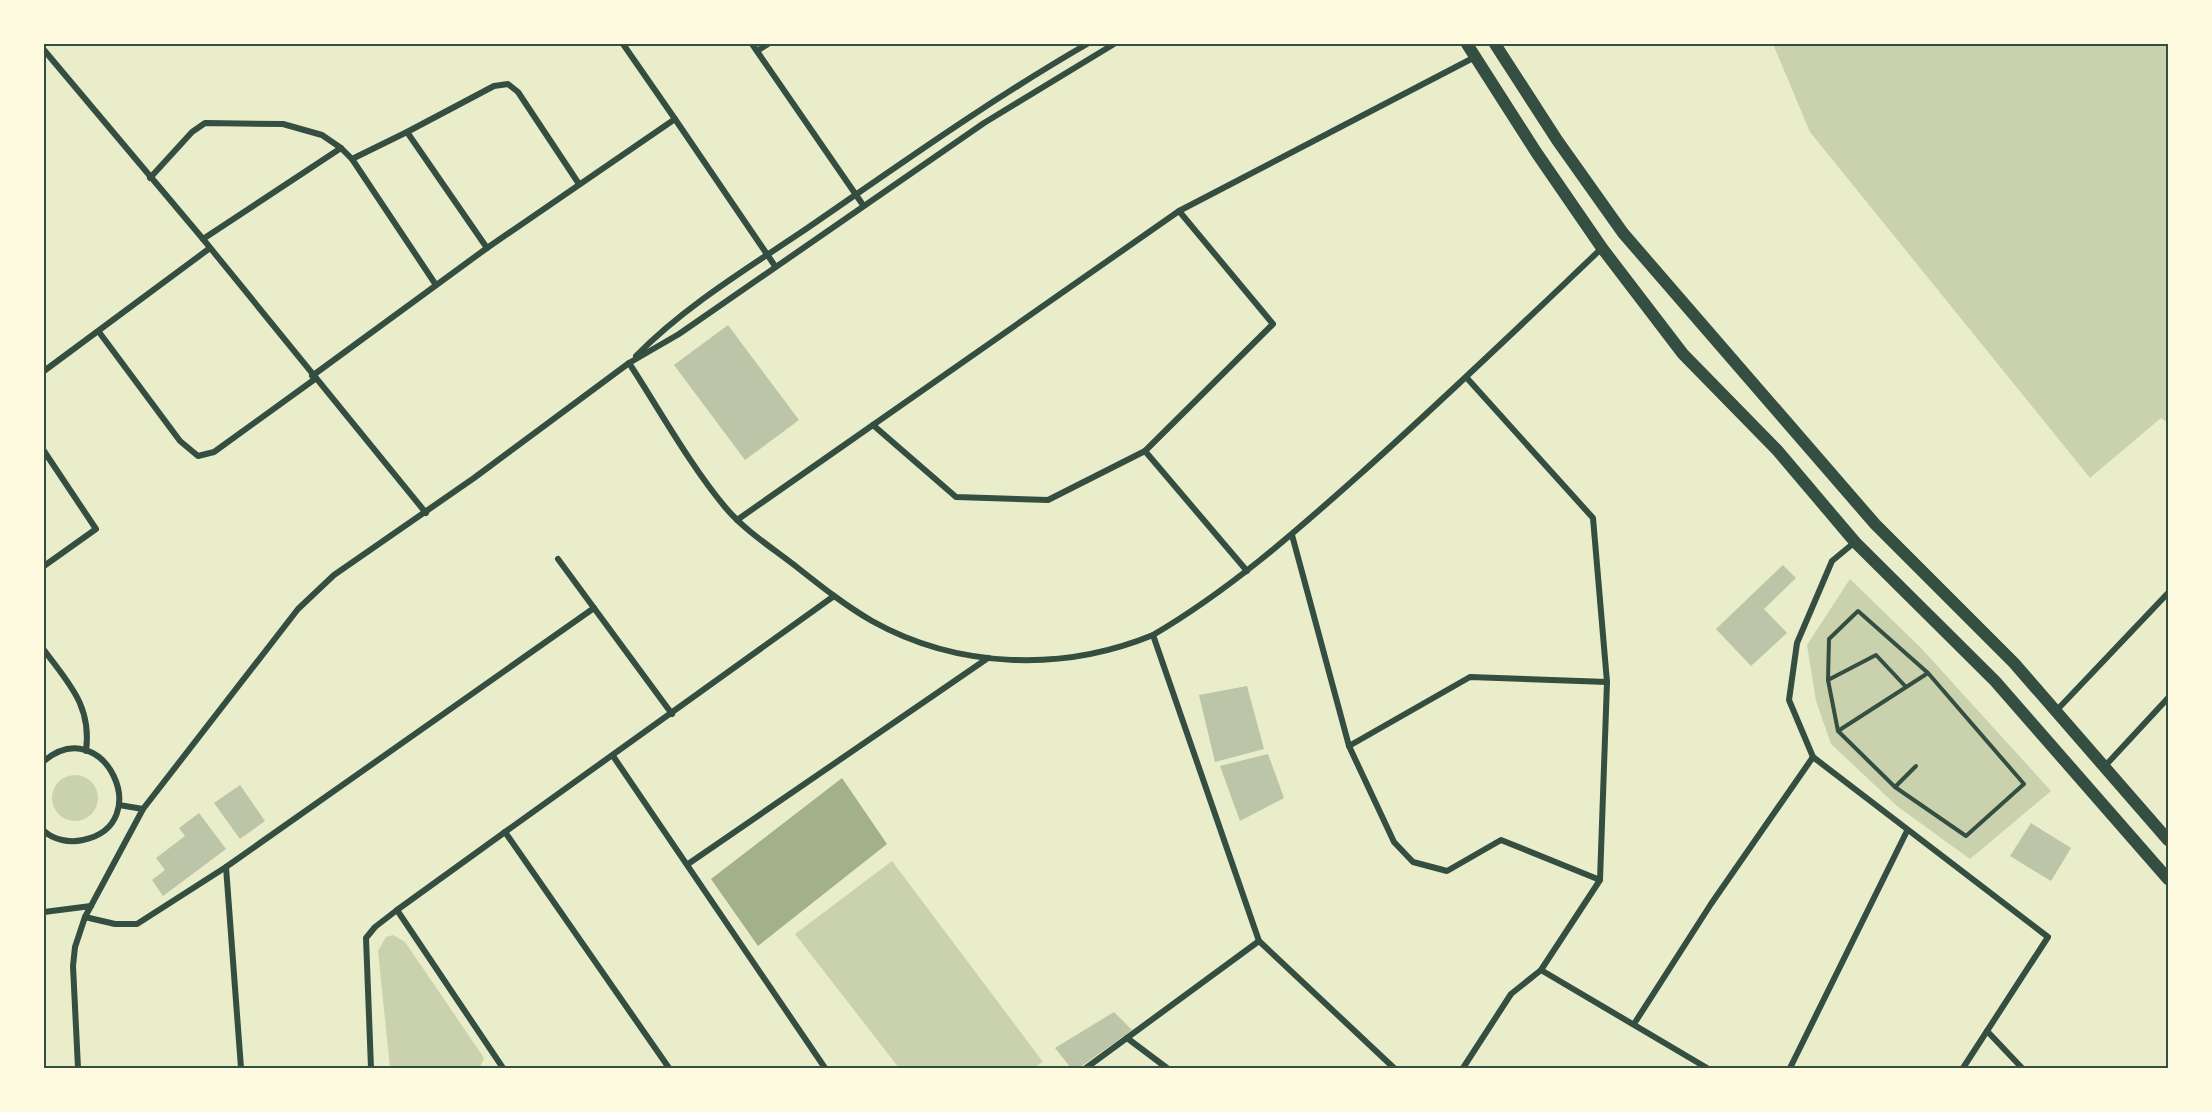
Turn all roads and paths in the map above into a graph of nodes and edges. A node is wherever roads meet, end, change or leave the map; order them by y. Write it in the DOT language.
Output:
graph roads {
  1 [pos="623,44"];
  2 [pos="752,44"];
  3 [pos="768,44"];
  4 [pos="1087,44"];
  5 [pos="1114,44"];
  6 [pos="1467,44"];
  7 [pos="1495,44"];
  8 [pos="44,50"];
  9 [pos="757,51"];
  10 [pos="1476,57"];
  11 [pos="675,119"];
  12 [pos="407,132"];
  13 [pos="341,148"];
  14 [pos="352,159"];
  15 [pos="150,178"];
  16 [pos="579,184"];
  17 [pos="856,194"];
  18 [pos="863,205"];
  19 [pos="1179,211"];
  20 [pos="203,239"];
  21 [pos="210,248"];
  22 [pos="487,248"];
  23 [pos="1602,248"];
  24 [pos="767,255"];
  25 [pos="775,266"];
  26 [pos="436,285"];
  27 [pos="99,332"];
  28 [pos="629,363"];
  29 [pos="44,371"];
  30 [pos="314,377"];
  31 [pos="1466,377"];
  32 [pos="873,425"];
  33 [pos="1145,451"];
  34 [pos="44,452"];
  35 [pos="426,513"];
  36 [pos="737,520"];
  37 [pos="1292,535"];
  38 [pos="1856,542"];
  39 [pos="558,559"];
  40 [pos="44,566"];
  41 [pos="1247,571"];
  42 [pos="2169,593"];
  43 [pos="834,596"];
  44 [pos="594,608"];
  45 [pos="1153,635"];
  46 [pos="44,650"];
  47 [pos="988,658"];
  48 [pos="1928,673"];
  49 [pos="1828,680"];
  50 [pos="1607,682"];
  51 [pos="1906,687"];
  52 [pos="2169,698"];
  53 [pos="2056,711"];
  54 [pos="672,714"];
  55 [pos="1838,730"];
  56 [pos="1348,746"];
  57 [pos="86,751"];
  58 [pos="614,756"];
  59 [pos="1814,757"];
  60 [pos="44,761"];
  61 [pos="1916,766"];
  62 [pos="2105,766"];
  63 [pos="1895,787"];
  64 [pos="119,805"];
  65 [pos="143,809"];
  66 [pos="44,831"];
  67 [pos="1907,831"];
  68 [pos="505,832"];
  69 [pos="2169,840"];
  70 [pos="688,864"];
  71 [pos="226,867"];
  72 [pos="2169,879"];
  73 [pos="1600,880"];
  74 [pos="91,906"];
  75 [pos="397,910"];
  76 [pos="44,912"];
  77 [pos="85,917"];
  78 [pos="1259,941"];
  79 [pos="1541,970"];
  80 [pos="1634,1024"];
  81 [pos="1987,1031"];
  82 [pos="1127,1038"];
  83 [pos="78,1068"];
  84 [pos="241,1068"];
  85 [pos="371,1068"];
  86 [pos="503,1068"];
  87 [pos="669,1068"];
  88 [pos="825,1068"];
  89 [pos="1086,1068"];
  90 [pos="1167,1068"];
  91 [pos="1394,1068"];
  92 [pos="1462,1068"];
  93 [pos="1707,1068"];
  94 [pos="1790,1068"];
  95 [pos="1963,1068"];
  96 [pos="2022,1068"];
  1 -- 11 [label="street"];
  2 -- 9 [label="street"];
  3 -- 9 [label="street"];
  4 -- 17 [label="street"];
  5 -- 18 [label="street"];
  6 -- 10 [label="main road"];
  7 -- 53 [label="main road"];
  8 -- 15 [label="street"];
  9 -- 17 [label="street"];
  10 -- 19 [label="street"];
  10 -- 23 [label="main road"];
  11 -- 16 [label="street"];
  11 -- 24 [label="street"];
  12 -- 14 [label="street"];
  12 -- 16 [label="street"];
  12 -- 22 [label="street"];
  13 -- 14 [label="street"];
  13 -- 15 [label="street"];
  13 -- 20 [label="street"];
  14 -- 26 [label="street"];
  15 -- 20 [label="street"];
  16 -- 22 [label="street"];
  17 -- 18 [label="street"];
  17 -- 24 [label="street"];
  18 -- 25 [label="street"];
  19 -- 32 [label="street"];
  19 -- 33 [label="street"];
  20 -- 21 [label="street"];
  21 -- 27 [label="street"];
  21 -- 30 [label="street"];
  22 -- 26 [label="street"];
  23 -- 31 [label="street"];
  23 -- 38 [label="main road"];
  24 -- 25 [label="street"];
  24 -- 28 [label="street"];
  25 -- 28 [label="street"];
  26 -- 30 [label="street"];
  27 -- 29 [label="street"];
  27 -- 30 [label="street"];
  28 -- 35 [label="street"];
  28 -- 36 [label="street"];
  30 -- 35 [label="street"];
  31 -- 37 [label="street"];
  31 -- 50 [label="street"];
  32 -- 33 [label="street"];
  32 -- 36 [label="street"];
  33 -- 41 [label="street"];
  34 -- 40 [label="street"];
  35 -- 65 [label="street"];
  36 -- 43 [label="street"];
  37 -- 41 [label="street"];
  37 -- 56 [label="street"];
  38 -- 59 [label="street"];
  38 -- 72 [label="main road"];
  39 -- 44 [label="street"];
  41 -- 45 [label="street"];
  42 -- 53 [label="street"];
  43 -- 47 [label="street"];
  43 -- 54 [label="street"];
  44 -- 54 [label="street"];
  44 -- 71 [label="street"];
  45 -- 47 [label="street"];
  45 -- 78 [label="street"];
  46 -- 57 [label="street"];
  47 -- 70 [label="street"];
  48 -- 49 [label="path"];
  48 -- 51 [label="path"];
  48 -- 63 [label="path"];
  49 -- 51 [label="path"];
  49 -- 55 [label="path"];
  50 -- 56 [label="street"];
  50 -- 73 [label="street"];
  51 -- 55 [label="path"];
  52 -- 62 [label="street"];
  53 -- 62 [label="main road"];
  54 -- 58 [label="street"];
  55 -- 63 [label="path"];
  56 -- 73 [label="street"];
  57 -- 60 [label="street"];
  57 -- 64 [label="street"];
  58 -- 68 [label="street"];
  58 -- 70 [label="street"];
  59 -- 67 [label="street"];
  59 -- 80 [label="street"];
  61 -- 63 [label="path"];
  62 -- 69 [label="main road"];
  64 -- 65 [label="street"];
  64 -- 66 [label="street"];
  65 -- 74 [label="street"];
  67 -- 81 [label="street"];
  67 -- 94 [label="street"];
  68 -- 75 [label="street"];
  68 -- 87 [label="street"];
  70 -- 88 [label="street"];
  71 -- 77 [label="street"];
  71 -- 84 [label="street"];
  73 -- 79 [label="street"];
  74 -- 76 [label="street"];
  74 -- 77 [label="street"];
  75 -- 85 [label="street"];
  75 -- 86 [label="street"];
  77 -- 83 [label="street"];
  78 -- 82 [label="street"];
  78 -- 91 [label="street"];
  79 -- 80 [label="street"];
  79 -- 92 [label="street"];
  80 -- 93 [label="street"];
  81 -- 95 [label="street"];
  81 -- 96 [label="street"];
  82 -- 89 [label="street"];
  82 -- 90 [label="street"];
}
